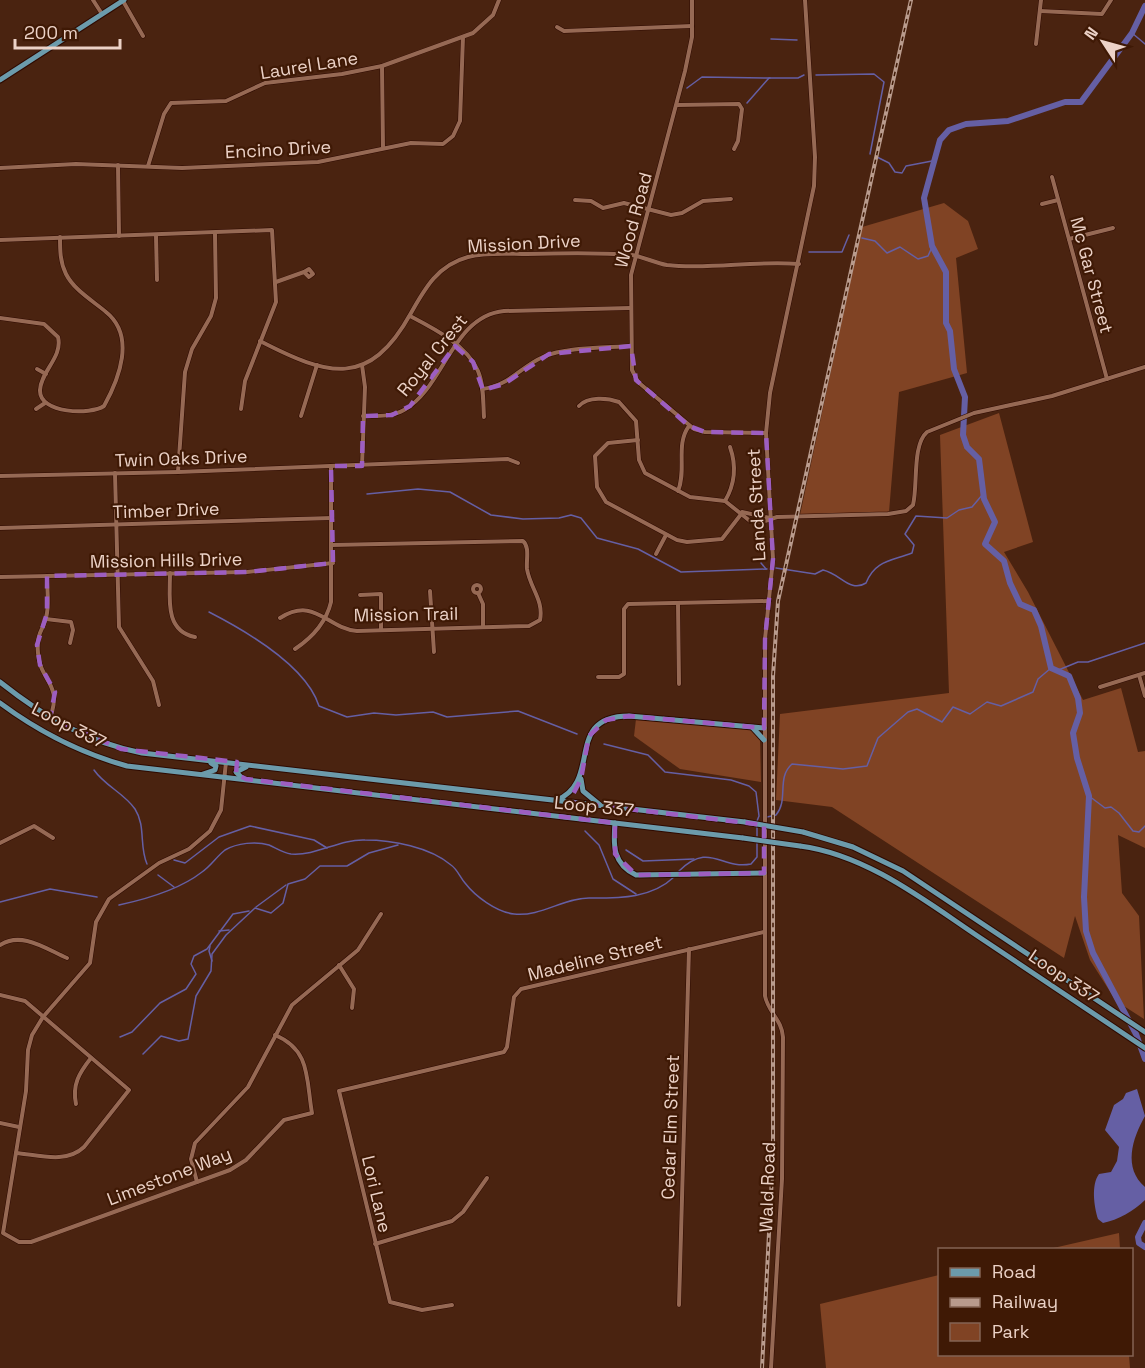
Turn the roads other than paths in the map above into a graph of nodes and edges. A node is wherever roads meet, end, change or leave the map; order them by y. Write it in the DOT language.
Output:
graph roads {
  1 [pos="93,0"];
  2 [pos="123,0"];
  3 [pos="499,0"];
  4 [pos="692,0"];
  5 [pos="805,0"];
  6 [pos="1041,0"];
  7 [pos="1111,0"];
  8 [pos="1040,11"];
  9 [pos="102,14"];
  10 [pos="692,26"];
  11 [pos="557,27"];
  12 [pos="143,36"];
  13 [pos="463,38"];
  14 [pos="1036,44"];
  15 [pos="382,66"];
  16 [pos="0,80"];
  17 [pos="677,105"];
  18 [pos="383,148"];
  19 [pos="734,149"];
  20 [pos="118,165"];
  21 [pos="148,166"];
  22 [pos="0,168"];
  23 [pos="1052,177"];
  24 [pos="730,199"];
  25 [pos="575,200"];
  26 [pos="1058,200"];
  27 [pos="1042,204"];
  28 [pos="649,210"];
  29 [pos="1113,228"];
  30 [pos="214,234"];
  31 [pos="156,235"];
  32 [pos="119,236"];
  33 [pos="60,237"];
  34 [pos="1069,239"];
  35 [pos="0,240"];
  36 [pos="635,256"];
  37 [pos="799,264"];
  38 [pos="304,272"];
  39 [pos="157,280"];
  40 [pos="276,282"];
  41 [pos="630,308"];
  42 [pos="410,316"];
  43 [pos="0,318"];
  44 [pos="260,341"];
  45 [pos="455,346"];
  46 [pos="631,346"];
  47 [pos="317,365"];
  48 [pos="362,365"];
  49 [pos="1145,368"];
  50 [pos="37,369"];
  51 [pos="46,374"];
  52 [pos="1107,379"];
  53 [pos="482,389"];
  54 [pos="45,403"];
  55 [pos="579,406"];
  56 [pos="241,409"];
  57 [pos="36,410"];
  58 [pos="301,416"];
  59 [pos="363,416"];
  60 [pos="484,417"];
  61 [pos="689,426"];
  62 [pos="766,433"];
  63 [pos="638,440"];
  64 [pos="730,447"];
  65 [pos="518,463"];
  66 [pos="331,466"];
  67 [pos="362,466"];
  68 [pos="178,472"];
  69 [pos="116,474"];
  70 [pos="0,476"];
  71 [pos="678,491"];
  72 [pos="725,501"];
  73 [pos="742,512"];
  74 [pos="754,514"];
  75 [pos="332,518"];
  76 [pos="771,518"];
  77 [pos="752,521"];
  78 [pos="116,526"];
  79 [pos="0,528"];
  80 [pos="666,535"];
  81 [pos="332,545"];
  82 [pos="656,554"];
  83 [pos="333,563"];
  84 [pos="170,573"];
  85 [pos="117,574"];
  86 [pos="47,576"];
  87 [pos="0,577"];
  88 [pos="430,591"];
  89 [pos="478,593"];
  90 [pos="360,595"];
  91 [pos="769,601"];
  92 [pos="678,603"];
  93 [pos="327,617"];
  94 [pos="280,618"];
  95 [pos="46,619"];
  96 [pos="433,627"];
  97 [pos="483,627"];
  98 [pos="381,629"];
  99 [pos="195,637"];
  100 [pos="70,643"];
  101 [pos="295,649"];
  102 [pos="434,652"];
  103 [pos="1145,673"];
  104 [pos="1139,675"];
  105 [pos="598,677"];
  106 [pos="0,682"];
  107 [pos="679,684"];
  108 [pos="1100,687"];
  109 [pos="1145,696"];
  110 [pos="0,703"];
  111 [pos="159,705"];
  112 [pos="50,718"];
  113 [pos="748,726"];
  114 [pos="764,728"];
  115 [pos="764,740"];
  116 [pos="205,760"];
  117 [pos="226,761"];
  118 [pos="257,767"];
  119 [pos="190,775"];
  120 [pos="224,778"];
  121 [pos="246,779"];
  122 [pos="581,779"];
  123 [pos="555,801"];
  124 [pos="602,806"];
  125 [pos="615,823"];
  126 [pos="53,838"];
  127 [pos="834,840"];
  128 [pos="0,843"];
  129 [pos="827,852"];
  130 [pos="764,873"];
  131 [pos="381,914"];
  132 [pos="765,932"];
  133 [pos="0,945"];
  134 [pos="689,949"];
  135 [pos="67,958"];
  136 [pos="339,965"];
  137 [pos="0,995"];
  138 [pos="352,1008"];
  139 [pos="772,1011"];
  140 [pos="43,1017"];
  141 [pos="1145,1032"];
  142 [pos="275,1035"];
  143 [pos="1145,1048"];
  144 [pos="91,1058"];
  145 [pos="339,1091"];
  146 [pos="76,1104"];
  147 [pos="0,1123"];
  148 [pos="19,1127"];
  149 [pos="16,1153"];
  150 [pos="487,1178"];
  151 [pos="197,1182"];
  152 [pos="375,1244"];
  153 [pos="452,1305"];
  154 [pos="679,1305"];
  155 [pos="771,1368"];
  1 -- 9 [label="street"];
  2 -- 9 [label="main road"];
  2 -- 12 [label="street"];
  3 -- 13 [label="street, Laurel Lane"];
  4 -- 10 [label="street, Wood Road"];
  5 -- 37 [label="street, Landa Street"];
  6 -- 8 [label="street"];
  7 -- 8 [label="street"];
  8 -- 14 [label="street"];
  9 -- 16 [label="main road"];
  10 -- 11 [label="street"];
  10 -- 17 [label="street, Wood Road"];
  13 -- 15 [label="street, Laurel Lane"];
  13 -- 18 [label="street, Encino Drive"];
  15 -- 18 [label="street"];
  15 -- 21 [label="street, Laurel Lane"];
  17 -- 19 [label="street"];
  17 -- 28 [label="street, Wood Road"];
  18 -- 21 [label="street, Encino Drive"];
  20 -- 21 [label="street, Encino Drive"];
  20 -- 22 [label="street, Encino Drive"];
  20 -- 32 [label="street"];
  23 -- 26 [label="street, Mc Gar Street"];
  24 -- 28 [label="street"];
  25 -- 28 [label="street"];
  26 -- 27 [label="street"];
  26 -- 34 [label="street, Mc Gar Street"];
  28 -- 36 [label="street, Wood Road"];
  29 -- 34 [label="street"];
  30 -- 31 [label="street"];
  30 -- 40 [label="street"];
  30 -- 68 [label="street"];
  31 -- 32 [label="street"];
  31 -- 39 [label="street"];
  32 -- 33 [label="street"];
  33 -- 35 [label="street"];
  33 -- 54 [label="street"];
  34 -- 52 [label="street, Mc Gar Street"];
  36 -- 37 [label="street, Mission Drive"];
  36 -- 41 [label="street, Wood Road"];
  36 -- 42 [label="street, Mission Drive"];
  37 -- 62 [label="street, Landa Street"];
  38 -- 40 [label="street"];
  40 -- 44 [label="street"];
  41 -- 45 [label="street, Royal Crest"];
  41 -- 46 [label="street, Wood Road"];
  42 -- 45 [label="street"];
  42 -- 48 [label="street, Mission Drive"];
  43 -- 51 [label="street"];
  44 -- 47 [label="street, Mission Drive"];
  44 -- 56 [label="street"];
  45 -- 53 [label="street"];
  45 -- 59 [label="street, Royal Crest"];
  46 -- 53 [label="street"];
  46 -- 61 [label="street, Wood Road"];
  47 -- 48 [label="street, Mission Drive"];
  47 -- 58 [label="street"];
  48 -- 59 [label="street"];
  49 -- 52 [label="street"];
  50 -- 51 [label="street"];
  51 -- 54 [label="street"];
  52 -- 76 [label="street"];
  53 -- 60 [label="street"];
  54 -- 57 [label="street"];
  55 -- 63 [label="street"];
  59 -- 67 [label="street"];
  61 -- 62 [label="street"];
  61 -- 71 [label="street"];
  62 -- 76 [label="street, Landa Street"];
  63 -- 71 [label="street"];
  63 -- 80 [label="street"];
  64 -- 72 [label="street"];
  65 -- 67 [label="street, Twin Oaks Drive"];
  66 -- 67 [label="street, Twin Oaks Drive"];
  66 -- 68 [label="street, Twin Oaks Drive"];
  66 -- 75 [label="street"];
  68 -- 69 [label="street, Twin Oaks Drive"];
  69 -- 70 [label="street, Twin Oaks Drive"];
  69 -- 78 [label="street"];
  71 -- 72 [label="street"];
  72 -- 73 [label="street"];
  73 -- 74 [label="street"];
  73 -- 77 [label="street"];
  73 -- 80 [label="street"];
  74 -- 76 [label="street"];
  74 -- 77 [label="street"];
  75 -- 78 [label="street, Timber Drive"];
  75 -- 81 [label="street"];
  76 -- 77 [label="street"];
  76 -- 91 [label="street, Landa Street"];
  78 -- 79 [label="street, Timber Drive"];
  78 -- 85 [label="street"];
  80 -- 82 [label="street"];
  81 -- 83 [label="street"];
  81 -- 97 [label="street, Mission Trail"];
  83 -- 84 [label="street, Mission Hills Drive"];
  83 -- 93 [label="street"];
  84 -- 85 [label="street, Mission Hills Drive"];
  84 -- 99 [label="street"];
  85 -- 86 [label="street, Mission Hills Drive"];
  85 -- 111 [label="street"];
  86 -- 87 [label="street, Mission Hills Drive"];
  86 -- 95 [label="street"];
  88 -- 96 [label="street"];
  89 -- 97 [label="street"];
  90 -- 98 [label="street"];
  91 -- 92 [label="street"];
  91 -- 114 [label="street, Landa Street"];
  92 -- 105 [label="street"];
  92 -- 107 [label="street"];
  93 -- 94 [label="street, Mission Trail"];
  93 -- 98 [label="street, Mission Trail"];
  93 -- 101 [label="street"];
  95 -- 100 [label="street"];
  95 -- 112 [label="street"];
  96 -- 97 [label="street, Mission Trail"];
  96 -- 98 [label="street, Mission Trail"];
  96 -- 102 [label="street"];
  103 -- 104 [label="street"];
  104 -- 108 [label="street"];
  104 -- 109 [label="street"];
  106 -- 112 [label="main road, Loop 337"];
  110 -- 119 [label="main road, Loop 337"];
  112 -- 116 [label="main road, Loop 337"];
  113 -- 114 [label="main road"];
  113 -- 115 [label="main road"];
  113 -- 122 [label="main road"];
  114 -- 115 [label="street, Landa Street"];
  115 -- 130 [label="street, Landa Street"];
  116 -- 117 [label="main road, Loop 337"];
  116 -- 119 [label="main road"];
  117 -- 118 [label="main road, Loop 337"];
  117 -- 120 [label="street"];
  118 -- 121 [label="main road"];
  118 -- 123 [label="main road, Loop 337"];
  119 -- 120 [label="main road, Loop 337"];
  120 -- 121 [label="main road, Loop 337"];
  120 -- 140 [label="street"];
  121 -- 125 [label="main road, Loop 337"];
  122 -- 123 [label="main road"];
  122 -- 124 [label="main road"];
  123 -- 124 [label="main road, Loop 337"];
  124 -- 127 [label="main road, Loop 337, bridge"];
  125 -- 129 [label="main road, Loop 337, bridge"];
  125 -- 130 [label="main road"];
  126 -- 128 [label="street"];
  127 -- 129 [label="main road"];
  127 -- 141 [label="main road, Loop 337"];
  129 -- 143 [label="main road, Loop 337"];
  130 -- 132 [label="street, Landa Street"];
  131 -- 136 [label="street"];
  132 -- 134 [label="street, Madeline Street"];
  132 -- 139 [label="street, Landa Street"];
  133 -- 135 [label="street"];
  134 -- 145 [label="street, Madeline Street"];
  134 -- 154 [label="street, Cedar Elm Street"];
  136 -- 138 [label="street"];
  136 -- 142 [label="street"];
  137 -- 140 [label="street"];
  139 -- 155 [label="street, Wald Road"];
  140 -- 144 [label="street"];
  140 -- 148 [label="street"];
  142 -- 151 [label="street"];
  142 -- 151 [label="street, Limestone Way"];
  144 -- 146 [label="street"];
  144 -- 149 [label="street"];
  145 -- 152 [label="street, Lori Lane"];
  147 -- 148 [label="street"];
  148 -- 149 [label="street"];
  149 -- 151 [label="street, Limestone Way"];
  150 -- 152 [label="street"];
  152 -- 153 [label="street, Lori Lane"];
}
